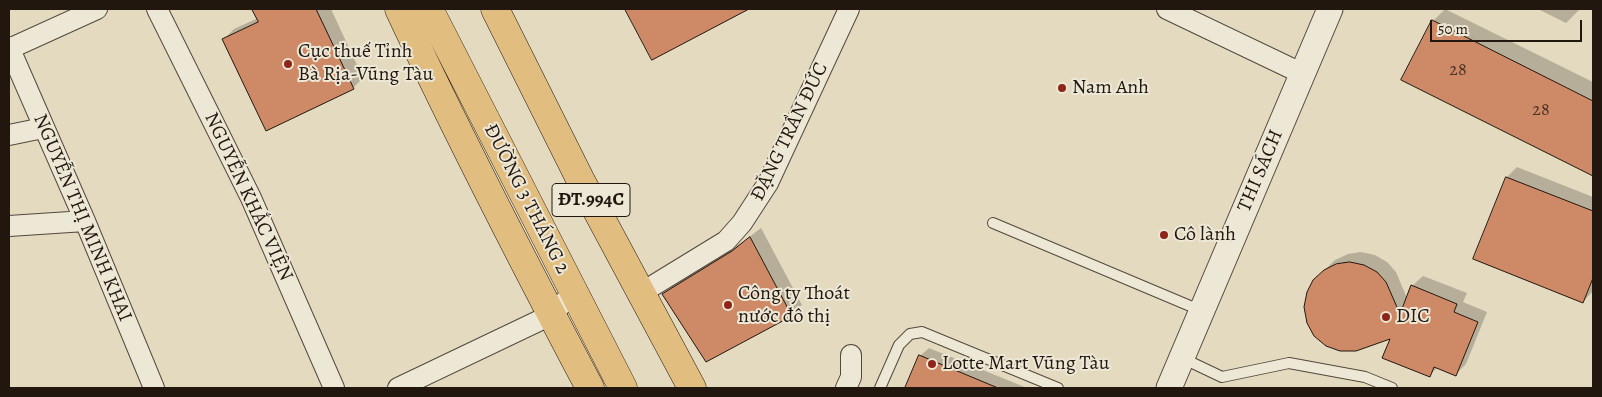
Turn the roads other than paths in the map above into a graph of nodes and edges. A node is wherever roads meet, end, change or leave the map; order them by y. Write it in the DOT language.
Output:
graph roads {
  1 [pos="97,9"];
  2 [pos="156,9"];
  3 [pos="400,9"];
  4 [pos="429,9"];
  5 [pos="475,9"];
  6 [pos="496,9"];
  7 [pos="849,9"];
  8 [pos="1167,9"];
  9 [pos="1330,9"];
  10 [pos="9,48"];
  11 [pos="1302,74"];
  12 [pos="521,81"];
  13 [pos="43,128"];
  14 [pos="9,135"];
  15 [pos="85,221"];
  16 [pos="993,223"];
  17 [pos="9,226"];
  18 [pos="617,266"];
  19 [pos="574,292"];
  20 [pos="640,293"];
  21 [pos="1202,312"];
  22 [pos="551,315"];
  23 [pos="851,355"];
  24 [pos="1182,358"];
  25 [pos="154,388"];
  26 [pos="334,388"];
  27 [pos="398,388"];
  28 [pos="590,388"];
  29 [pos="623,388"];
  30 [pos="671,388"];
  31 [pos="692,388"];
  32 [pos="846,388"];
  33 [pos="880,388"];
  34 [pos="1058,388"];
  35 [pos="1171,388"];
  36 [pos="1392,388"];
  1 -- 10 [label="street"];
  2 -- 26 [label="street, NGUYỄN KHẮC VIỆN"];
  3 -- 22 [label="main road, ĐƯỜNG 3 THÁNG 2"];
  4 -- 19 [label="main road, ĐƯỜNG 3 THÁNG 2 / ĐT.994C"];
  5 -- 12 [label="main road, ĐƯỜNG 3 THÁNG 2 / ĐT.994C"];
  6 -- 12 [label="main road, ĐƯỜNG 3 THÁNG 2 / ĐT.994C"];
  7 -- 20 [label="street, ĐẶNG TRẦN ĐỨC"];
  8 -- 11 [label="street"];
  9 -- 11 [label="street, THI SÁCH"];
  10 -- 13 [label="street, NGUYỄN THỊ MINH KHAI"];
  11 -- 21 [label="street, THI SÁCH"];
  12 -- 18 [label="main road, ĐƯỜNG 3 THÁNG 2 / ĐT.994C"];
  13 -- 14 [label="street"];
  13 -- 15 [label="street, NGUYỄN THỊ MINH KHAI"];
  15 -- 17 [label="street"];
  15 -- 25 [label="street, NGUYỄN THỊ MINH KHAI"];
  16 -- 21 [label="lane"];
  18 -- 20 [label="main road, ĐƯỜNG 3 THÁNG 2 / ĐT.994C"];
  18 -- 30 [label="main road, ĐƯỜNG 3 THÁNG 2 / ĐT.994C"];
  19 -- 22 [label="street"];
  19 -- 29 [label="main road, ĐƯỜNG 3 THÁNG 2 / ĐT.994C"];
  20 -- 31 [label="main road, ĐƯỜNG 3 THÁNG 2 / ĐT.994C"];
  21 -- 24 [label="street, THI SÁCH"];
  22 -- 27 [label="street"];
  22 -- 28 [label="main road, ĐƯỜNG 3 THÁNG 2"];
  23 -- 32 [label="street"];
  24 -- 35 [label="street, THI SÁCH"];
  24 -- 36 [label="lane"];
  33 -- 34 [label="lane"];
}
